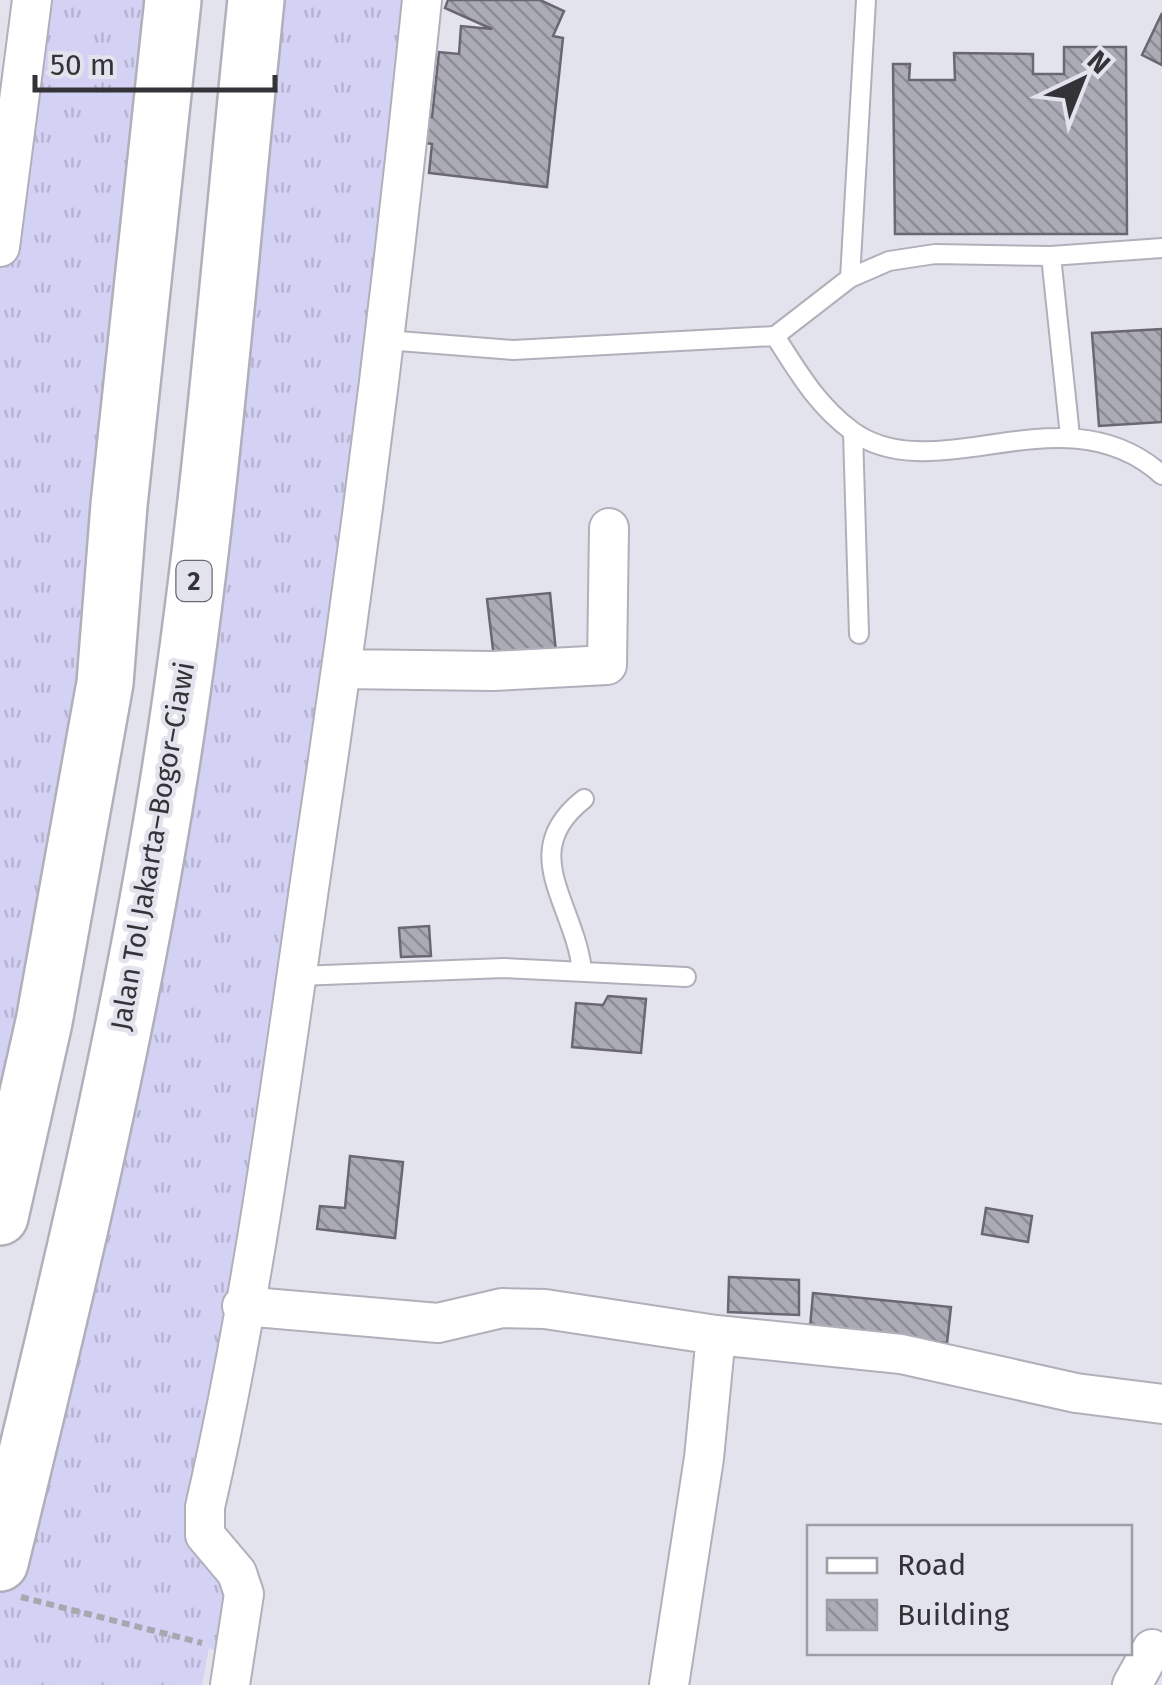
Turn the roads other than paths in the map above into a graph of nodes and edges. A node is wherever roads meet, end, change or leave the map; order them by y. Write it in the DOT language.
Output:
graph roads {
  1 [pos="173,0"];
  2 [pos="256,0"];
  3 [pos="422,0"];
  4 [pos="866,0"];
  5 [pos="21,12"];
  6 [pos="0,246"];
  7 [pos="1162,248"];
  8 [pos="1051,256"];
  9 [pos="850,278"];
  10 [pos="775,336"];
  11 [pos="386,340"];
  12 [pos="854,432"];
  13 [pos="1070,436"];
  14 [pos="1162,474"];
  15 [pos="609,528"];
  16 [pos="858,634"];
  17 [pos="340,669"];
  18 [pos="584,799"];
  19 [pos="582,970"];
  20 [pos="298,976"];
  21 [pos="686,977"];
  22 [pos="27,1104"];
  23 [pos="0,1194"];
  24 [pos="0,1216"];
  25 [pos="242,1306"];
  26 [pos="716,1335"];
  27 [pos="1162,1404"];
  28 [pos="10,1580"];
  29 [pos="1152,1649"];
  30 [pos="230,1685"];
  31 [pos="669,1685"];
  32 [pos="1132,1685"];
  1 -- 22 [label="highway"];
  2 -- 28 [label="highway, Jalan Tol Jakarta–Bogor–Ciawi / 2"];
  3 -- 11 [label="street"];
  4 -- 9 [label="lane"];
  5 -- 6 [label="street"];
  7 -- 8 [label="lane"];
  8 -- 9 [label="lane"];
  8 -- 13 [label="lane"];
  9 -- 10 [label="lane"];
  10 -- 11 [label="lane"];
  10 -- 12 [label="lane"];
  11 -- 17 [label="street"];
  12 -- 13 [label="lane"];
  12 -- 16 [label="lane"];
  13 -- 14 [label="lane"];
  15 -- 17 [label="street"];
  17 -- 20 [label="street"];
  18 -- 19 [label="lane"];
  19 -- 20 [label="lane"];
  19 -- 21 [label="lane"];
  20 -- 25 [label="street"];
  22 -- 23 [label="highway"];
  22 -- 24 [label="highway"];
  25 -- 26 [label="street"];
  25 -- 30 [label="street"];
  26 -- 27 [label="street"];
  26 -- 31 [label="street"];
  29 -- 32 [label="street"];
}
